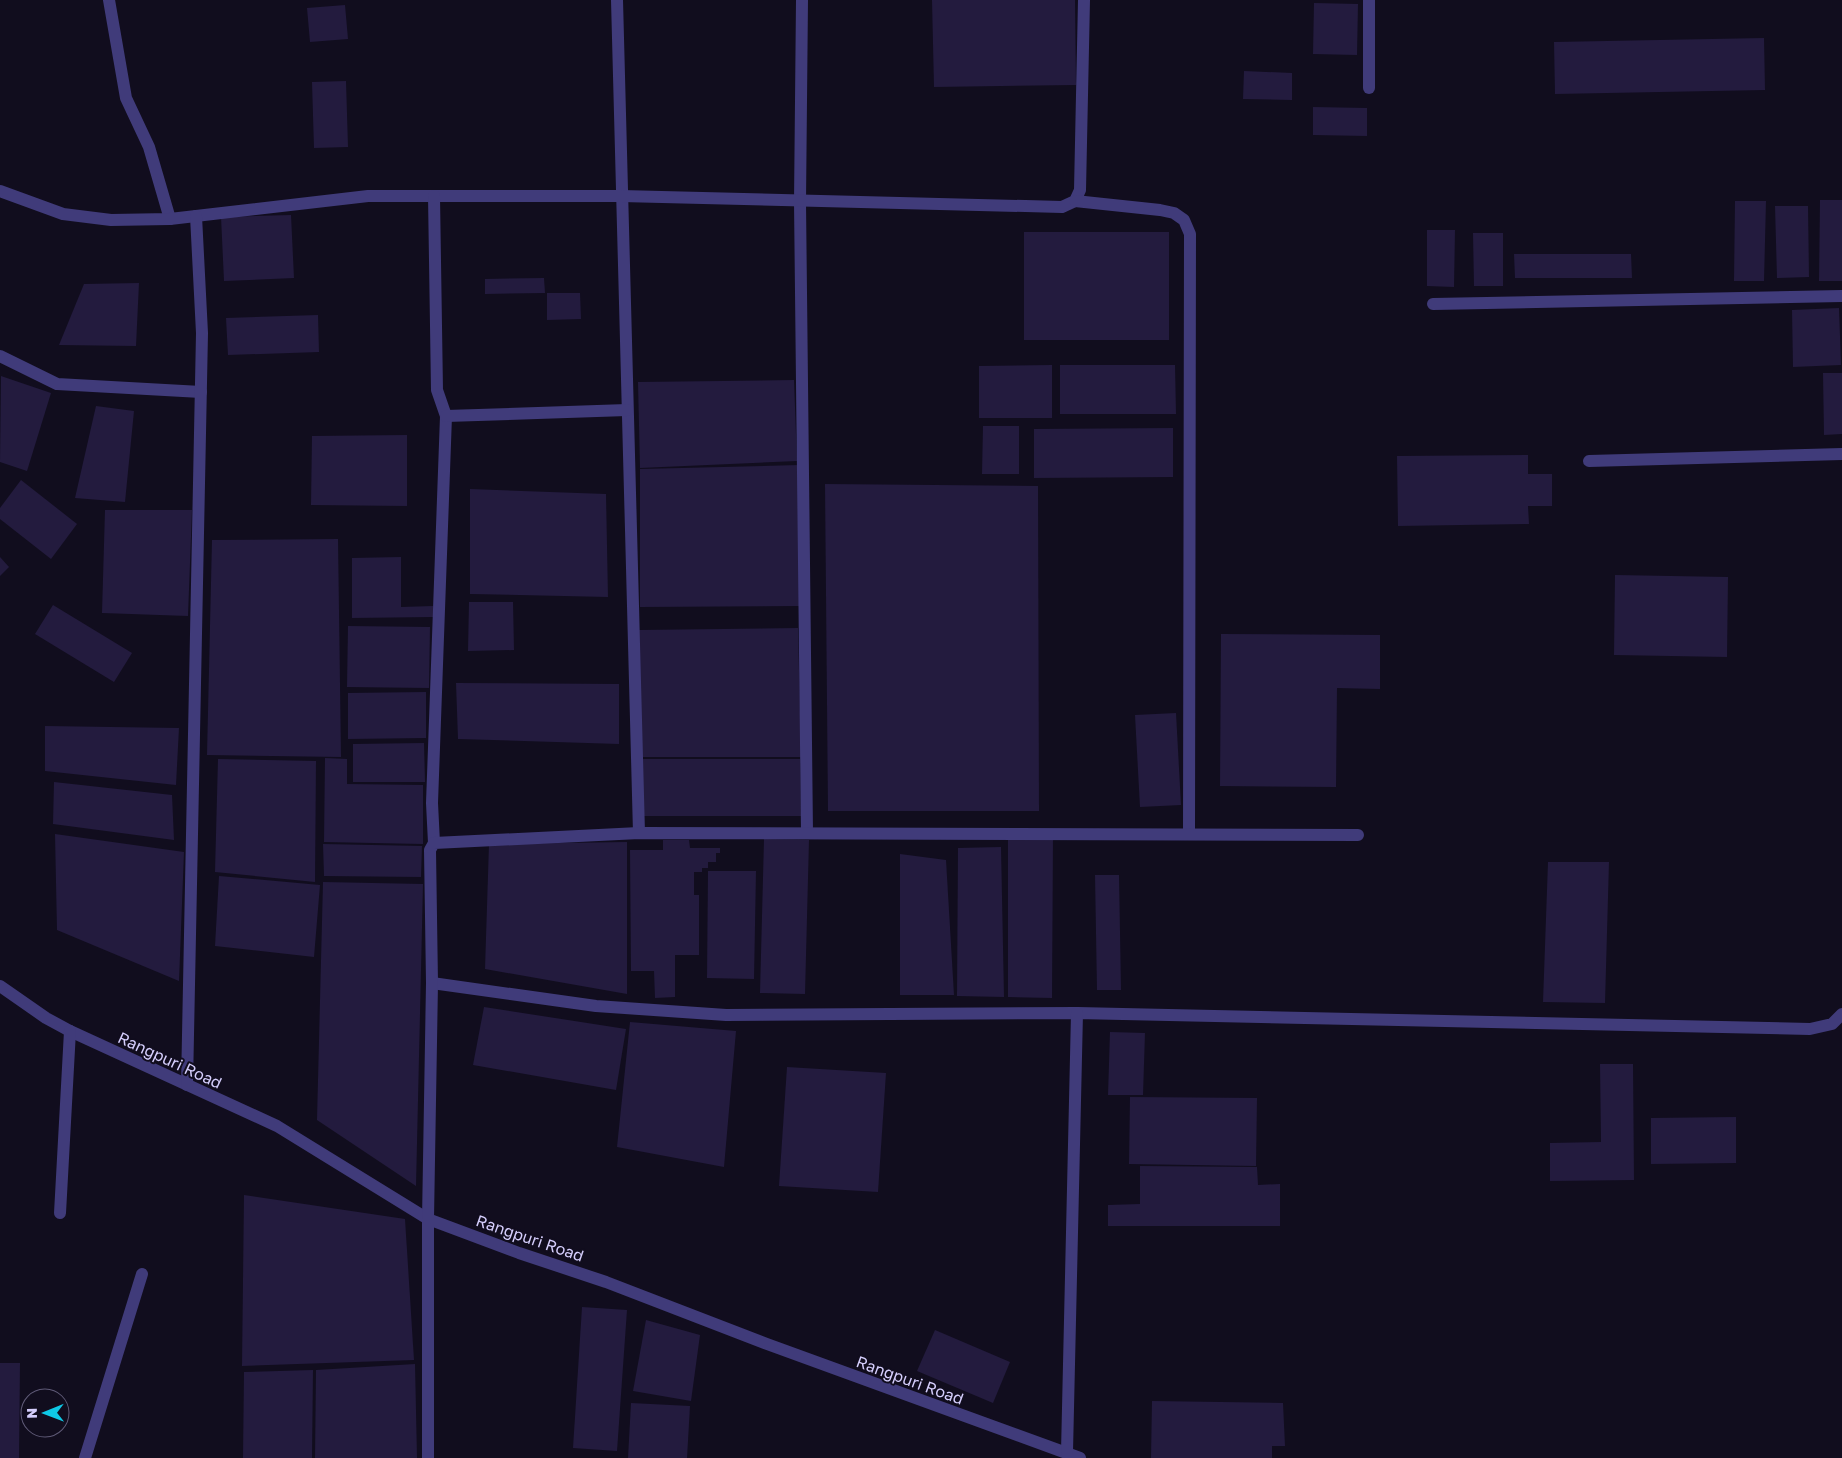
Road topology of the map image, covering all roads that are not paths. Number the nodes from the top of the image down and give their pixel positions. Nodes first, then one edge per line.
1 (109, 0) edge
2 (618, 0) edge
3 (802, 0) edge
4 (1084, 0) edge
5 (1368, 0) edge
6 (1369, 88) dead end
7 (0, 191) edge
8 (434, 196) junction
9 (621, 196) junction
10 (1075, 201) junction
11 (800, 202) junction
12 (196, 216) junction
13 (170, 219) junction
14 (1842, 296) edge
15 (1433, 304) dead end
16 (0, 356) edge
17 (200, 392) junction
18 (627, 410) junction
19 (446, 416) junction
20 (1842, 454) edge
21 (1589, 461) dead end
22 (639, 833) junction
23 (807, 833) junction
24 (1189, 834) junction
25 (1358, 835) dead end
26 (434, 843) junction
27 (432, 983) junction
28 (0, 986) edge
29 (1077, 1013) junction
30 (1842, 1014) edge
31 (70, 1032) junction
32 (187, 1085) junction
33 (60, 1213) dead end
34 (428, 1219) junction
35 (142, 1274) dead end
36 (1067, 1452) junction
37 (85, 1458) edge
38 (428, 1458) edge
39 (1080, 1458) edge

1 - 13 street
2 - 9 street
3 - 11 street
4 - 10 street
5 - 6 street
7 - 13 street
8 - 9 street
8 - 12 street
8 - 19 street
9 - 11 street
9 - 18 street
10 - 11 street
10 - 24 street
11 - 23 street
12 - 13 street
12 - 17 street
14 - 15 street
16 - 17 street
17 - 32 street
18 - 19 street
18 - 22 street
19 - 26 street
20 - 21 street
22 - 23 street
22 - 26 street
23 - 24 street
24 - 25 street
26 - 27 street
27 - 29 street
27 - 34 street
28 - 31 street, Rangpuri Road
29 - 30 street
29 - 36 street
31 - 32 street, Rangpuri Road
31 - 33 street
32 - 34 street, Rangpuri Road
34 - 36 street, Rangpuri Road
34 - 38 street
35 - 37 street
36 - 39 street, Rangpuri Road

